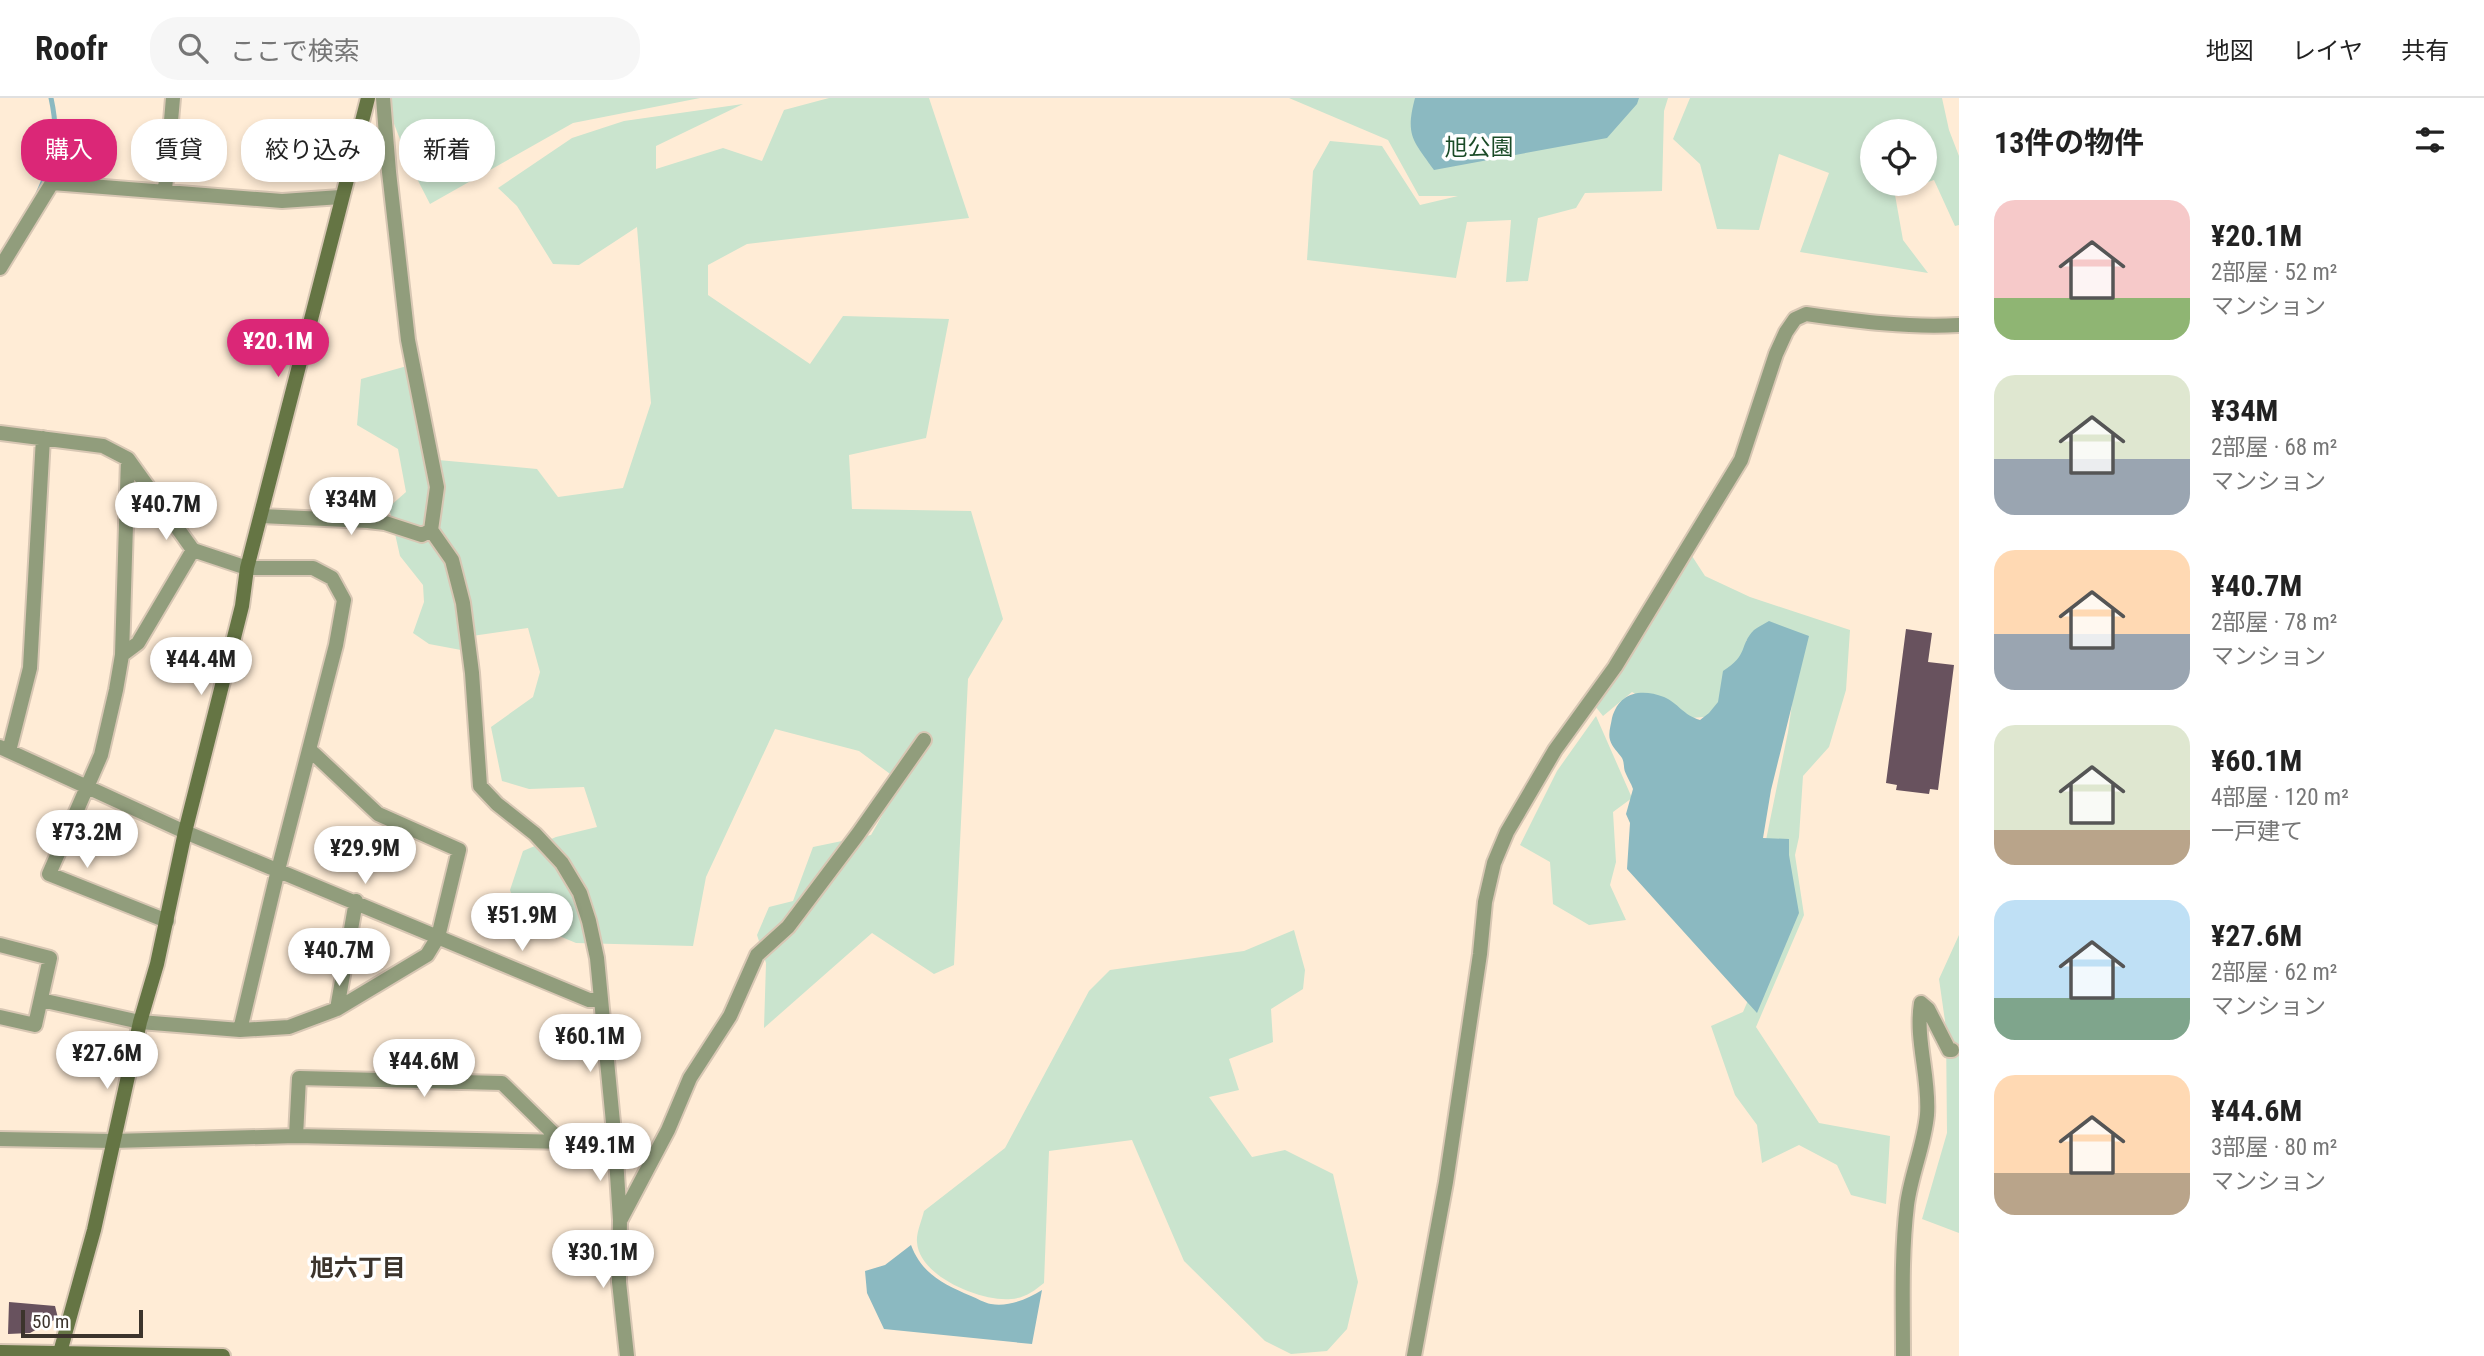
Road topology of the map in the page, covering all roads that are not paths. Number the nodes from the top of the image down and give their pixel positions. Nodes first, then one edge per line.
1 (173, 98) edge
2 (368, 98) edge
3 (383, 98) edge
4 (165, 190) junction
5 (341, 197) junction
6 (0, 268) edge
7 (1959, 325) edge
8 (0, 433) edge
9 (43, 438) junction
10 (128, 460) junction
11 (261, 516) junction
12 (431, 530) junction
13 (193, 550) junction
14 (247, 568) junction
15 (122, 655) junction
16 (924, 740) dead end
17 (4, 749) edge
18 (310, 750) junction
19 (86, 787) junction
20 (185, 832) junction
21 (278, 870) junction
22 (355, 901) junction
23 (167, 921) junction
24 (438, 937) junction
25 (0, 945) edge
26 (41, 1000) junction
27 (600, 1000) junction
28 (337, 1009) junction
29 (0, 1017) edge
30 (140, 1022) junction
31 (240, 1030) junction
32 (1952, 1050) dead end
33 (296, 1136) junction
34 (0, 1139) edge
35 (113, 1141) junction
36 (562, 1142) junction
37 (615, 1143) junction
38 (620, 1220) junction
39 (0, 1352) edge
40 (59, 1354) edge
41 (204, 1356) edge
42 (223, 1356) edge
43 (627, 1356) edge
44 (1414, 1356) edge
45 (1903, 1356) edge

1 - 4 street
2 - 5 street
3 - 12 street
4 - 5 street
4 - 6 street
5 - 11 street
7 - 44 street
8 - 9 street
9 - 10 street
9 - 17 street
10 - 13 street
10 - 15 street
11 - 12 street
11 - 14 street
12 - 27 street
13 - 14 street
13 - 15 street
14 - 18 street
14 - 20 street
15 - 19 street
16 - 38 street
17 - 19 street
18 - 21 street
18 - 24 street
19 - 20 street
19 - 23 street
20 - 21 street
20 - 23 street
21 - 22 street
21 - 31 street
22 - 24 street
22 - 28 street
23 - 30 street
24 - 27 street
24 - 28 street
25 - 26 street
26 - 29 street
26 - 30 street
27 - 37 street
28 - 31 street
30 - 31 street
30 - 35 street
32 - 45 street
33 - 35 street
33 - 36 street
33 - 36 street
34 - 35 street
35 - 40 street
36 - 37 street
37 - 38 street
38 - 43 street
39 - 40 street
40 - 41 street
41 - 42 street

